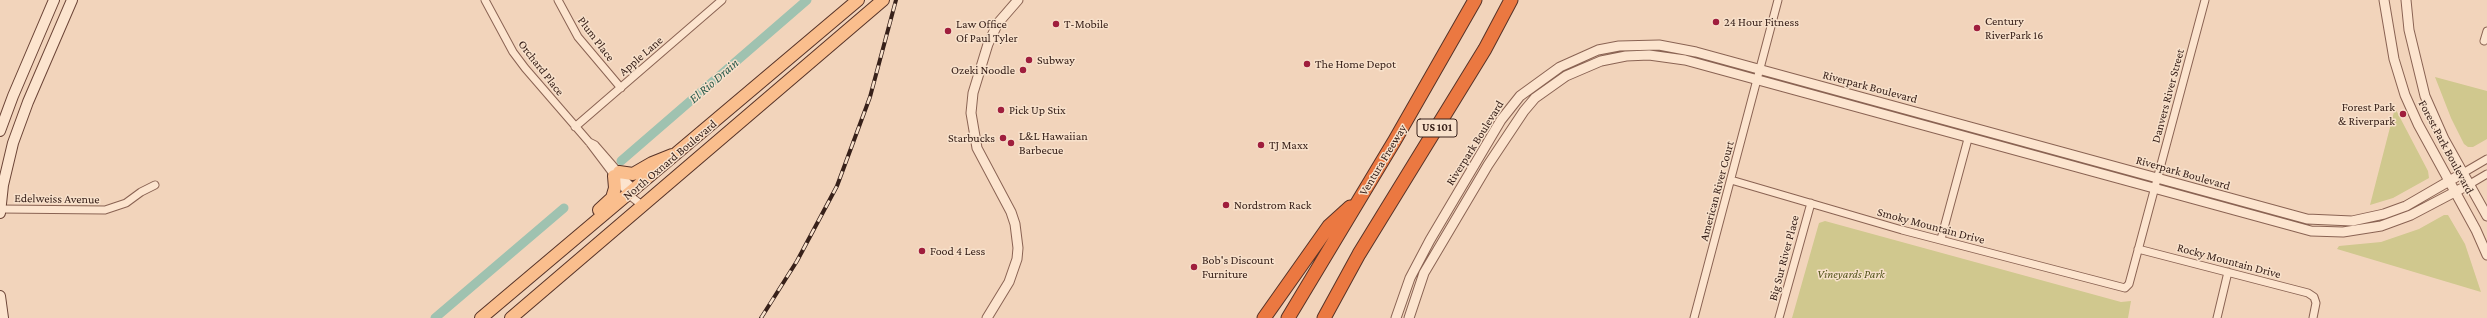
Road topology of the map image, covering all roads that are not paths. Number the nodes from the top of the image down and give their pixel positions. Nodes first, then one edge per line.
1 (54, 0) edge
2 (72, 0) edge
3 (485, 0) edge
4 (558, 0) edge
5 (722, 0) edge
6 (858, 0) edge
7 (883, 0) edge
8 (1475, 0) edge
9 (1511, 0) edge
10 (1778, 0) edge
11 (2206, 0) edge
12 (2384, 0) edge
13 (2406, 0) edge
14 (1012, 2) edge
15 (2487, 31) edge
16 (2484, 41) dead end
17 (1760, 70) junction
18 (1758, 80) junction
19 (621, 88) junction
20 (575, 128) junction
21 (0, 131) edge
22 (1968, 139) junction
23 (679, 153) junction
24 (2487, 159) edge
25 (2463, 173) junction
26 (616, 174) junction
27 (2487, 174) edge
28 (2158, 178) junction
29 (1731, 180) junction
30 (2450, 181) junction
31 (2470, 184) junction
32 (155, 185) dead end
33 (2155, 189) junction
34 (2455, 191) junction
35 (632, 192) junction
36 (1362, 196) junction
37 (1810, 203) junction
38 (643, 206) junction
39 (0, 209) edge
40 (0, 212) edge
41 (2487, 216) edge
42 (1941, 239) junction
43 (2138, 249) junction
44 (1359, 254) junction
45 (2487, 255) edge
46 (546, 263) junction
47 (2228, 272) junction
48 (2125, 288) joint
49 (0, 296) edge
50 (3, 318) edge
51 (482, 318) edge
52 (511, 318) edge
53 (988, 318) edge
54 (1264, 318) edge
55 (1288, 318) edge
56 (1324, 318) edge
57 (1334, 318) edge
58 (1396, 318) edge
59 (1409, 318) edge
60 (1694, 318) edge
61 (1779, 318) edge
62 (2217, 318) edge
63 (2313, 318) edge

1 - 21 main road
2 - 39 main road
3 - 20 street, Orchard Place
4 - 19 street, Plum Place
5 - 19 street, Apple Lane
6 - 23 main road, North Oxnard Boulevard
7 - 38 main road, North Oxnard Boulevard
8 - 36 highway, Ventura Freeway / US 101
9 - 44 highway, US 101
10 - 17 street, American River Court
11 - 28 street, Danvers River Street
12 - 30 street, Forest Park Boulevard
13 - 25 street, Forest Park Boulevard
14 - 53 street
15 - 16 street
17 - 18 street, American River Court
17 - 28 street, Riverpark Boulevard
17 - 58 street, Riverpark Boulevard
18 - 22 street, Riverpark Boulevard
18 - 29 street, American River Court
18 - 59 street, Riverpark Boulevard
19 - 20 street, Apple Lane
20 - 26 street, Orchard Place
22 - 33 street, Riverpark Boulevard
22 - 42 street
23 - 26 main road
23 - 35 main road, North Oxnard Boulevard
24 - 25 street
25 - 30 street, Riverpark Boulevard
25 - 31 street, Forest Park Boulevard
26 - 35 street, Orchard Place
26 - 46 main road
27 - 31 street
28 - 30 street, Riverpark Boulevard
28 - 33 street, Danvers River Street
29 - 37 street, Smoky Mountain Drive
29 - 60 street, American River Court
30 - 34 street, Forest Park Boulevard
31 - 34 street, Riverpark Boulevard
31 - 41 street, Forest Park Boulevard
32 - 39 street, Edelweiss Avenue
33 - 34 street, Riverpark Boulevard
33 - 43 street, Danvers River Street
34 - 45 street, Forest Park Boulevard
35 - 38 street, Orchard Place
35 - 46 main road, North Oxnard Boulevard
36 - 54 highway
36 - 55 highway, Ventura Freeway / US 101
37 - 42 street, Smoky Mountain Drive
37 - 61 street, Big Sur River Place
38 - 52 main road, North Oxnard Boulevard
39 - 40 main road
42 - 48 street, Smoky Mountain Drive
43 - 47 street, Rocky Mountain Drive
43 - 48 street, Danvers River Street
44 - 56 highway, US 101
44 - 57 highway
46 - 51 main road, North Oxnard Boulevard
47 - 62 street
47 - 63 street, Rocky Mountain Drive
49 - 50 main road

